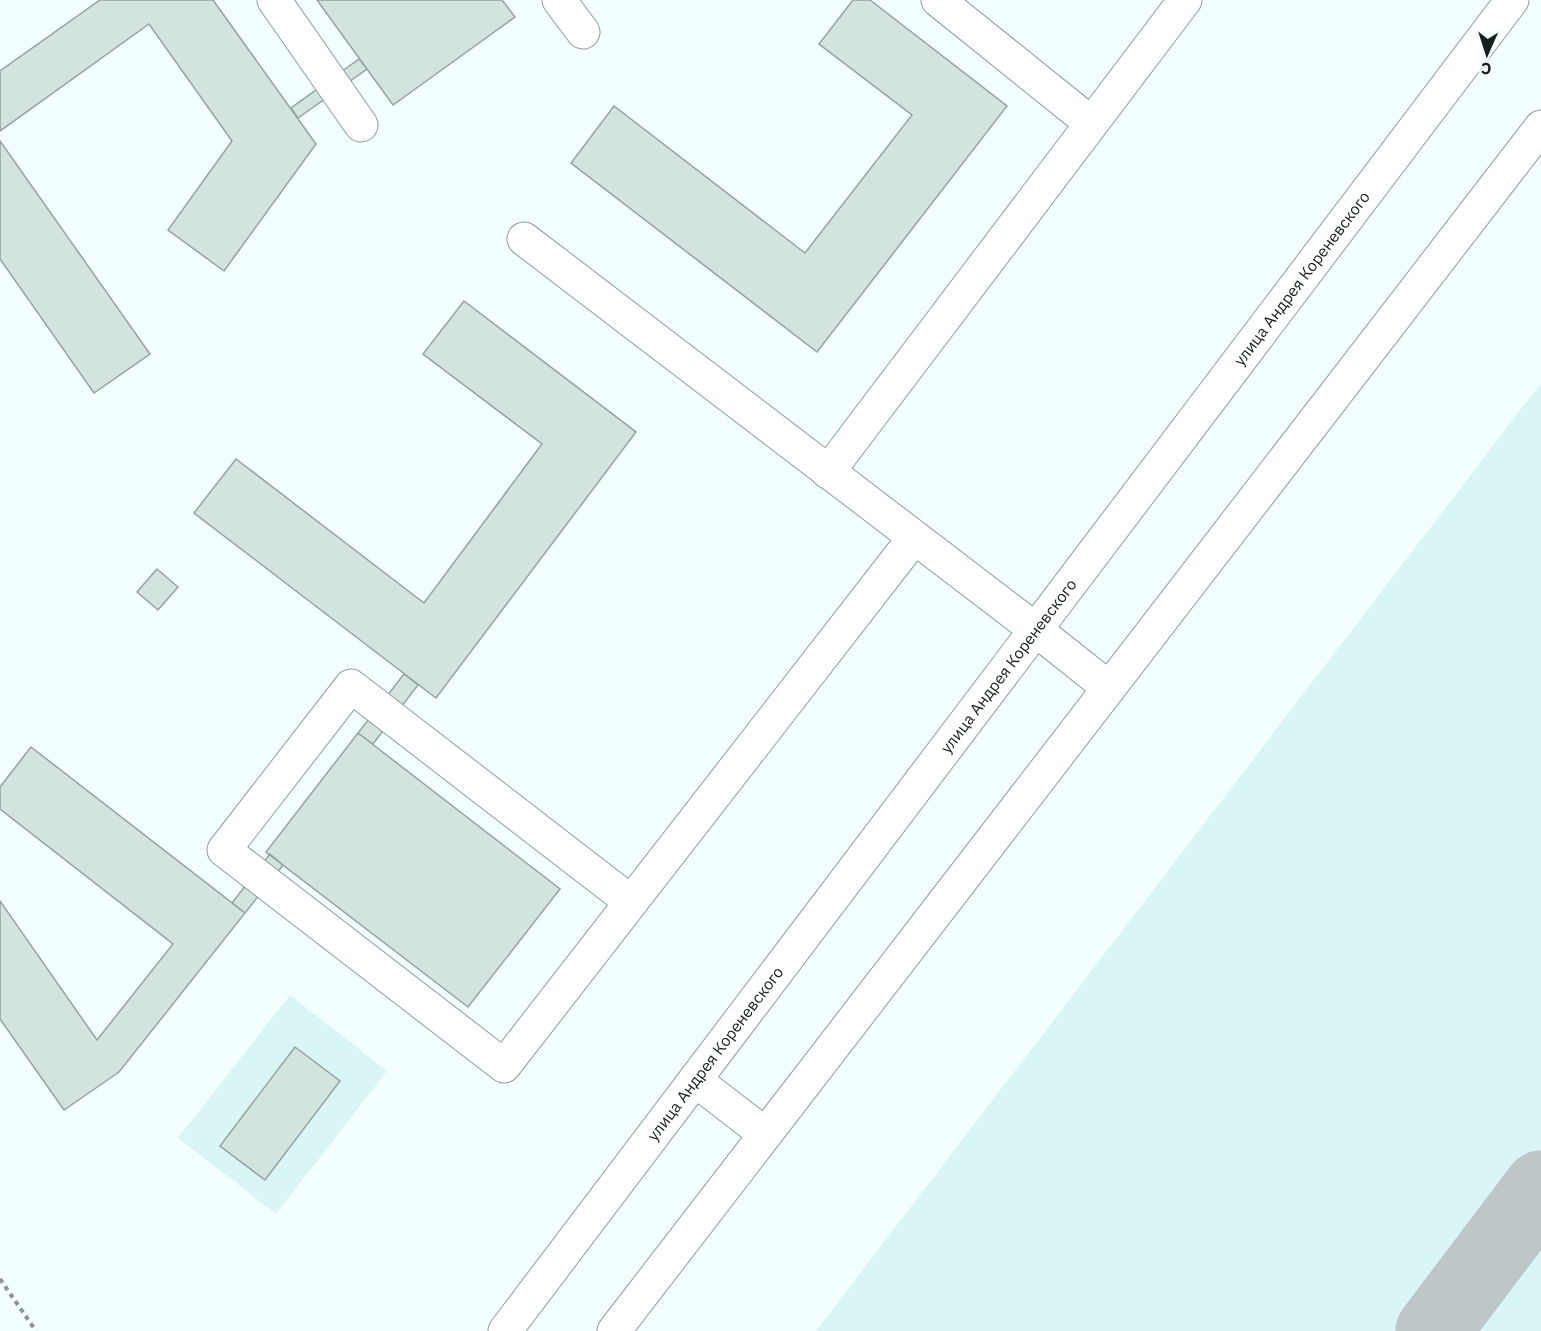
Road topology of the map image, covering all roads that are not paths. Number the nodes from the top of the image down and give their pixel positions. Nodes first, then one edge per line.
1 (274, 0) edge
2 (559, 0) edge
3 (938, 0) edge
4 (1185, 0) edge
5 (1512, 0) edge
6 (583, 32) dead end
7 (1091, 123) junction
8 (361, 125) dead end
9 (1541, 127) edge
10 (524, 239) dead end
11 (828, 471) junction
12 (914, 538) junction
13 (1036, 630) junction
14 (1109, 688) junction
15 (631, 902) junction
16 (695, 1080) junction
17 (765, 1134) junction
18 (505, 1331) edge
19 (614, 1331) edge

1 - 8 street
2 - 6 street
3 - 7 street
4 - 7 street
5 - 13 street, улица Андрея Кореневского
7 - 11 street
9 - 14 street
10 - 11 street
11 - 12 street
12 - 13 street
12 - 15 street
13 - 14 street
13 - 16 street, улица Андрея Кореневского
14 - 17 street
15 - 15 street
16 - 17 street
16 - 18 street, улица Андрея Кореневского
17 - 19 street

